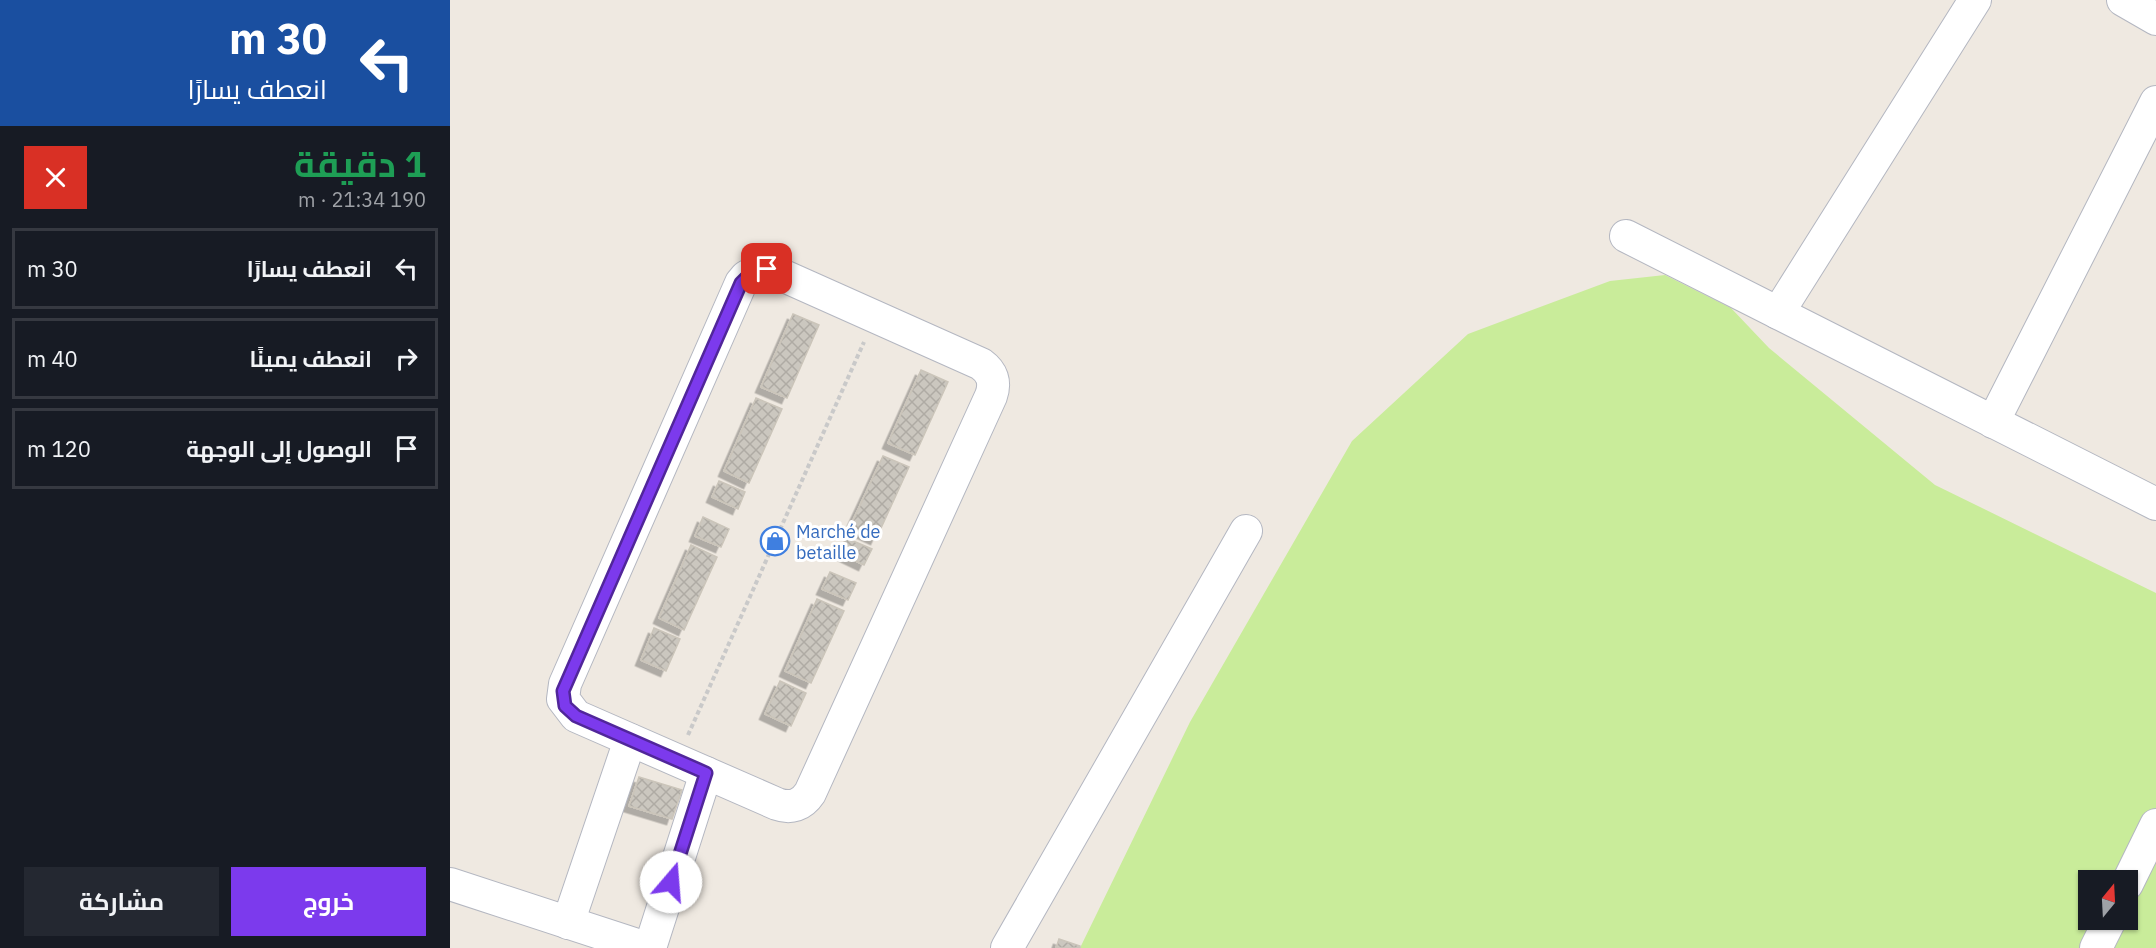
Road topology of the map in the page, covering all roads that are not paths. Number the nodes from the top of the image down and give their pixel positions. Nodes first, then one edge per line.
1 (1975, 0) edge
2 (2123, 0) edge
3 (2156, 19) edge
4 (2156, 102) edge
5 (1626, 236) dead end
6 (1778, 313) junction
7 (1993, 422) junction
8 (2156, 504) edge
9 (1246, 531) dead end
10 (630, 740) junction
11 (706, 773) junction
12 (2156, 825) edge
13 (2134, 870) edge
14 (450, 884) edge
15 (568, 922) junction
16 (2105, 930) edge
17 (648, 948) edge
18 (1007, 948) edge
19 (2096, 948) edge

1 - 6 street
2 - 3 street
4 - 7 street
5 - 6 street
6 - 7 street
7 - 8 street
9 - 18 street
10 - 11 street
10 - 11 street
10 - 15 street
11 - 17 street
12 - 13 street
14 - 15 street
15 - 17 street
16 - 19 street

